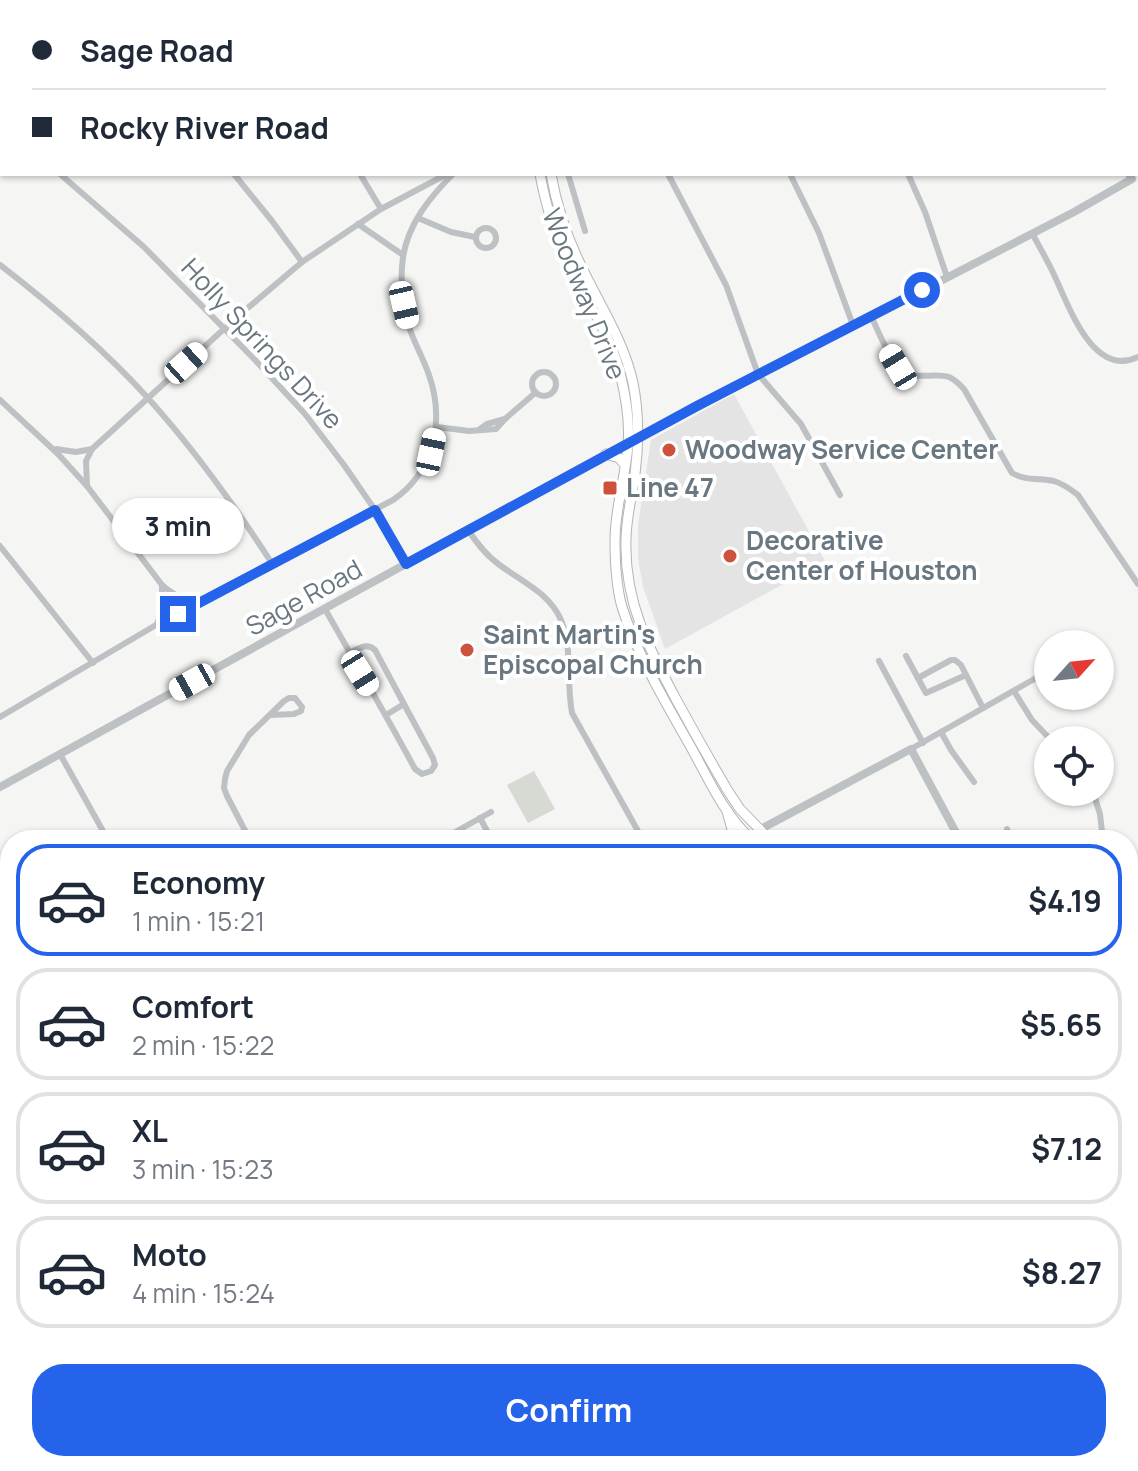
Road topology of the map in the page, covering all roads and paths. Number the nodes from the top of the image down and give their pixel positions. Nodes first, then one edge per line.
1 (62, 176) edge
2 (236, 176) edge
3 (361, 176) edge
4 (446, 176) edge
5 (448, 176) edge
6 (541, 176) edge
7 (551, 176) edge
8 (568, 176) edge
9 (669, 176) edge
10 (791, 176) edge
11 (909, 176) edge
12 (1133, 177) edge
13 (576, 206) junction
14 (381, 209) junction
15 (579, 214) junction
16 (418, 218) junction
17 (556, 218) junction
18 (358, 224) junction
19 (585, 231) dead end
20 (1032, 233) junction
21 (475, 237) dead end
22 (403, 255) junction
23 (302, 262) junction
24 (0, 265) edge
25 (947, 277) junction
26 (871, 316) junction
27 (853, 325) junction
28 (225, 328) junction
29 (620, 354) junction
30 (1138, 357) edge
31 (758, 374) junction
32 (535, 393) junction
33 (147, 398) junction
34 (0, 400) edge
35 (437, 427) junction
36 (638, 438) junction
37 (628, 443) junction
38 (50, 447) junction
39 (92, 449) junction
40 (606, 454) junction
41 (625, 465) junction
42 (87, 486) junction
43 (840, 495) dead end
44 (375, 510) junction
45 (468, 530) junction
46 (0, 546) edge
47 (406, 564) junction
48 (273, 565) junction
49 (1138, 584) edge
50 (162, 585) junction
51 (199, 602) junction
52 (325, 609) junction
53 (156, 625) junction
54 (643, 648) junction
55 (349, 653) junction
56 (906, 656) dead end
57 (879, 661) dead end
58 (93, 663) junction
59 (966, 675) junction
60 (918, 678) junction
61 (1034, 679) edge
62 (1014, 691) junction
63 (404, 704) junction
64 (983, 708) junction
65 (270, 715) junction
66 (386, 715) junction
67 (0, 717) edge
68 (1038, 726) edge
69 (941, 732) junction
70 (694, 742) junction
71 (923, 743) junction
72 (911, 749) junction
73 (60, 754) junction
74 (974, 782) dead end
75 (0, 787) edge
76 (1097, 806) edge
77 (491, 812) dead end
78 (480, 818) junction
79 (102, 830) edge
80 (245, 830) edge
81 (459, 830) edge
82 (487, 830) edge
83 (637, 830) edge
84 (739, 830) edge
85 (759, 830) joint
86 (955, 830) edge
87 (1102, 830) edge

1 - 28 street, Holly Springs Drive
2 - 23 street
3 - 14 street
4 - 14 street
5 - 16 street
6 - 17 main road, Woodway Drive
7 - 17 main road, Woodway Drive
8 - 13 street
9 - 31 street
10 - 27 street
11 - 25 street
12 - 20 street, Sage Road
13 - 15 street
13 - 17 street
14 - 18 street
15 - 17 street
15 - 19 street
16 - 21 street
16 - 22 street
17 - 29 main road, Woodway Drive
18 - 22 street
18 - 23 street
20 - 25 street, Sage Road
20 - 30 street
22 - 35 street
23 - 28 street
24 - 33 street
25 - 26 street, Sage Road
26 - 27 street, Sage Road
26 - 49 street
27 - 31 street, Sage Road
28 - 33 street
28 - 44 street, Holly Springs Drive
29 - 36 main road, Woodway Drive
29 - 37 main road, Woodway Drive
31 - 36 street, Sage Road
31 - 43 street
32 - 32 street
32 - 35 street
33 - 39 street
33 - 48 street
34 - 38 street
35 - 44 street
36 - 37 street, Sage Road
36 - 54 main road, Woodway Drive
37 - 40 street, Sage Road
37 - 41 main road, Woodway Drive
38 - 39 street
38 - 42 street
39 - 42 street
40 - 41 main road
40 - 45 street, Sage Road
41 - 54 main road, Woodway Drive
42 - 50 street
44 - 47 street, Holly Springs Drive
44 - 48 street
45 - 47 street, Sage Road
45 - 83 street
46 - 58 street
47 - 52 street, Sage Road
48 - 51 street
50 - 51 street
50 - 53 street
51 - 53 street
52 - 55 street
52 - 73 street, Sage Road
53 - 58 street
54 - 70 main road, Woodway Drive
55 - 63 street
55 - 66 street
56 - 60 street
57 - 71 street
58 - 67 street
59 - 60 street
59 - 60 street
59 - 64 street
61 - 62 street
62 - 64 street
62 - 68 street
63 - 66 street
63 - 66 street
64 - 69 street
65 - 65 street
65 - 80 street
69 - 71 street
69 - 74 street
70 - 84 main road, Woodway Drive
70 - 85 main road, Woodway Drive
71 - 72 street
72 - 85 street
72 - 86 street
73 - 75 street, Sage Road
73 - 79 street
76 - 87 street
77 - 78 street
78 - 81 street
78 - 82 street

